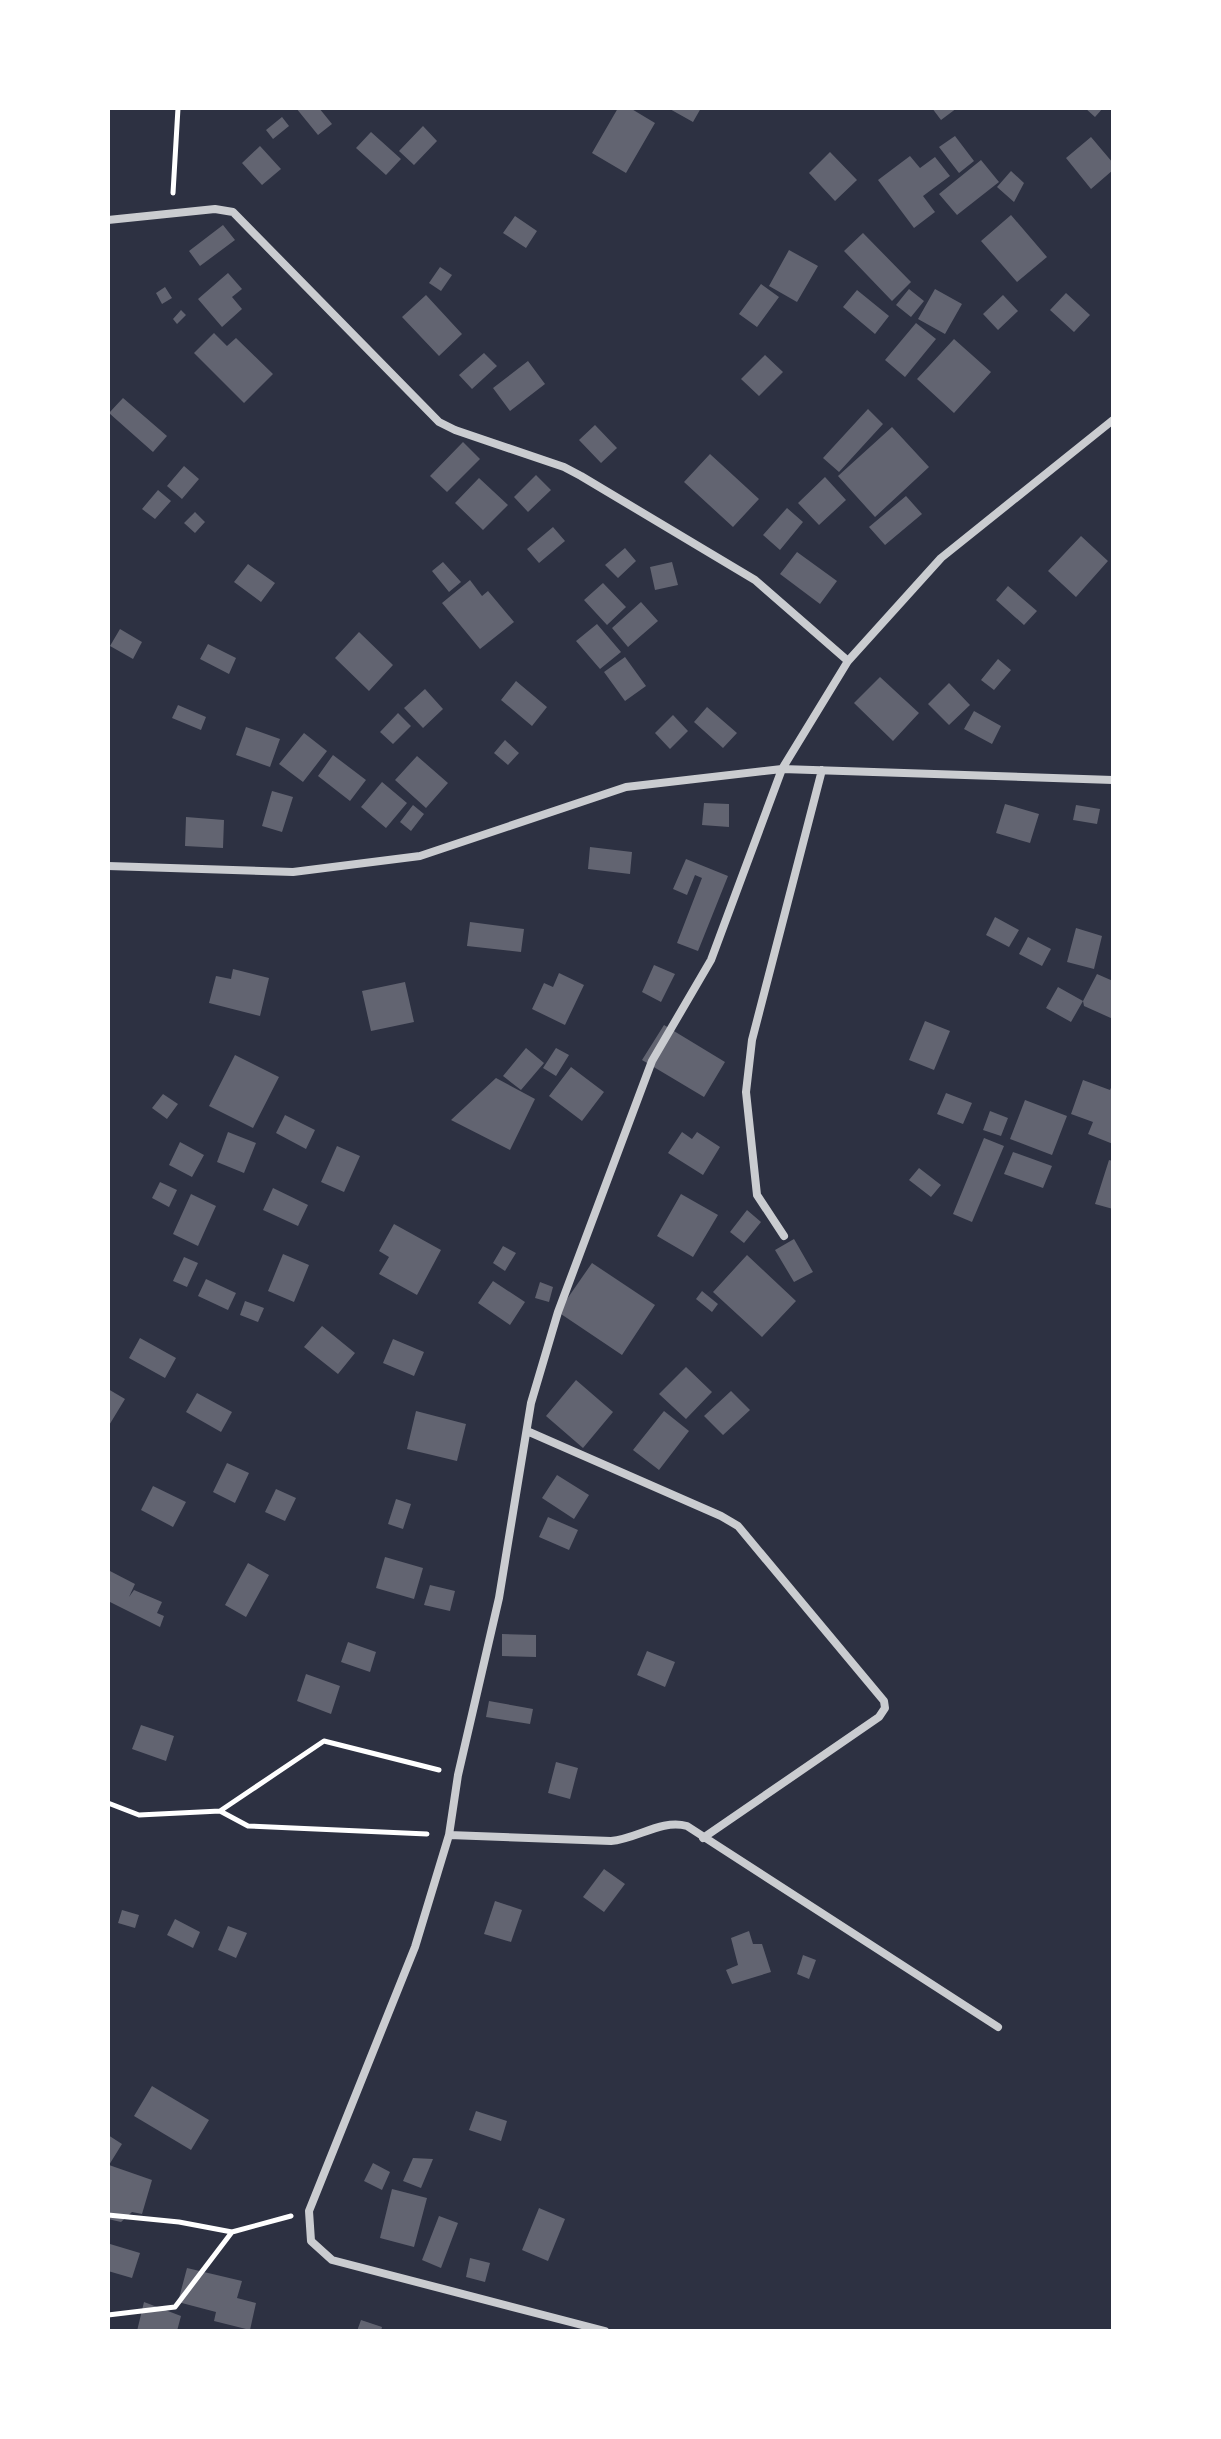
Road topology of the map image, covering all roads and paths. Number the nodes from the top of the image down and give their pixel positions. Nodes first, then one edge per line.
1 (178, 108) edge
2 (171, 214) junction
3 (108, 220) edge
4 (1113, 420) edge
5 (848, 661) junction
6 (782, 769) junction
7 (822, 770) junction
8 (1113, 780) edge
9 (108, 866) edge
10 (784, 1236) dead end
11 (527, 1431) junction
12 (458, 1775) junction
13 (108, 1803) edge
14 (220, 1811) junction
15 (449, 1835) junction
16 (703, 1838) junction
17 (998, 2027) dead end
18 (309, 2211) junction
19 (108, 2215) edge
20 (232, 2232) junction
21 (108, 2315) edge
22 (605, 2331) edge

1 - 2 path
2 - 3 street
2 - 5 street
4 - 5 street
5 - 6 street
6 - 7 street
6 - 9 street
6 - 11 street
7 - 8 street
7 - 10 street
11 - 12 street
11 - 16 street
12 - 14 path
12 - 15 street
13 - 14 path
14 - 15 path
15 - 16 street
15 - 18 street
16 - 17 street
18 - 20 path
18 - 22 street
19 - 20 path
20 - 21 path

